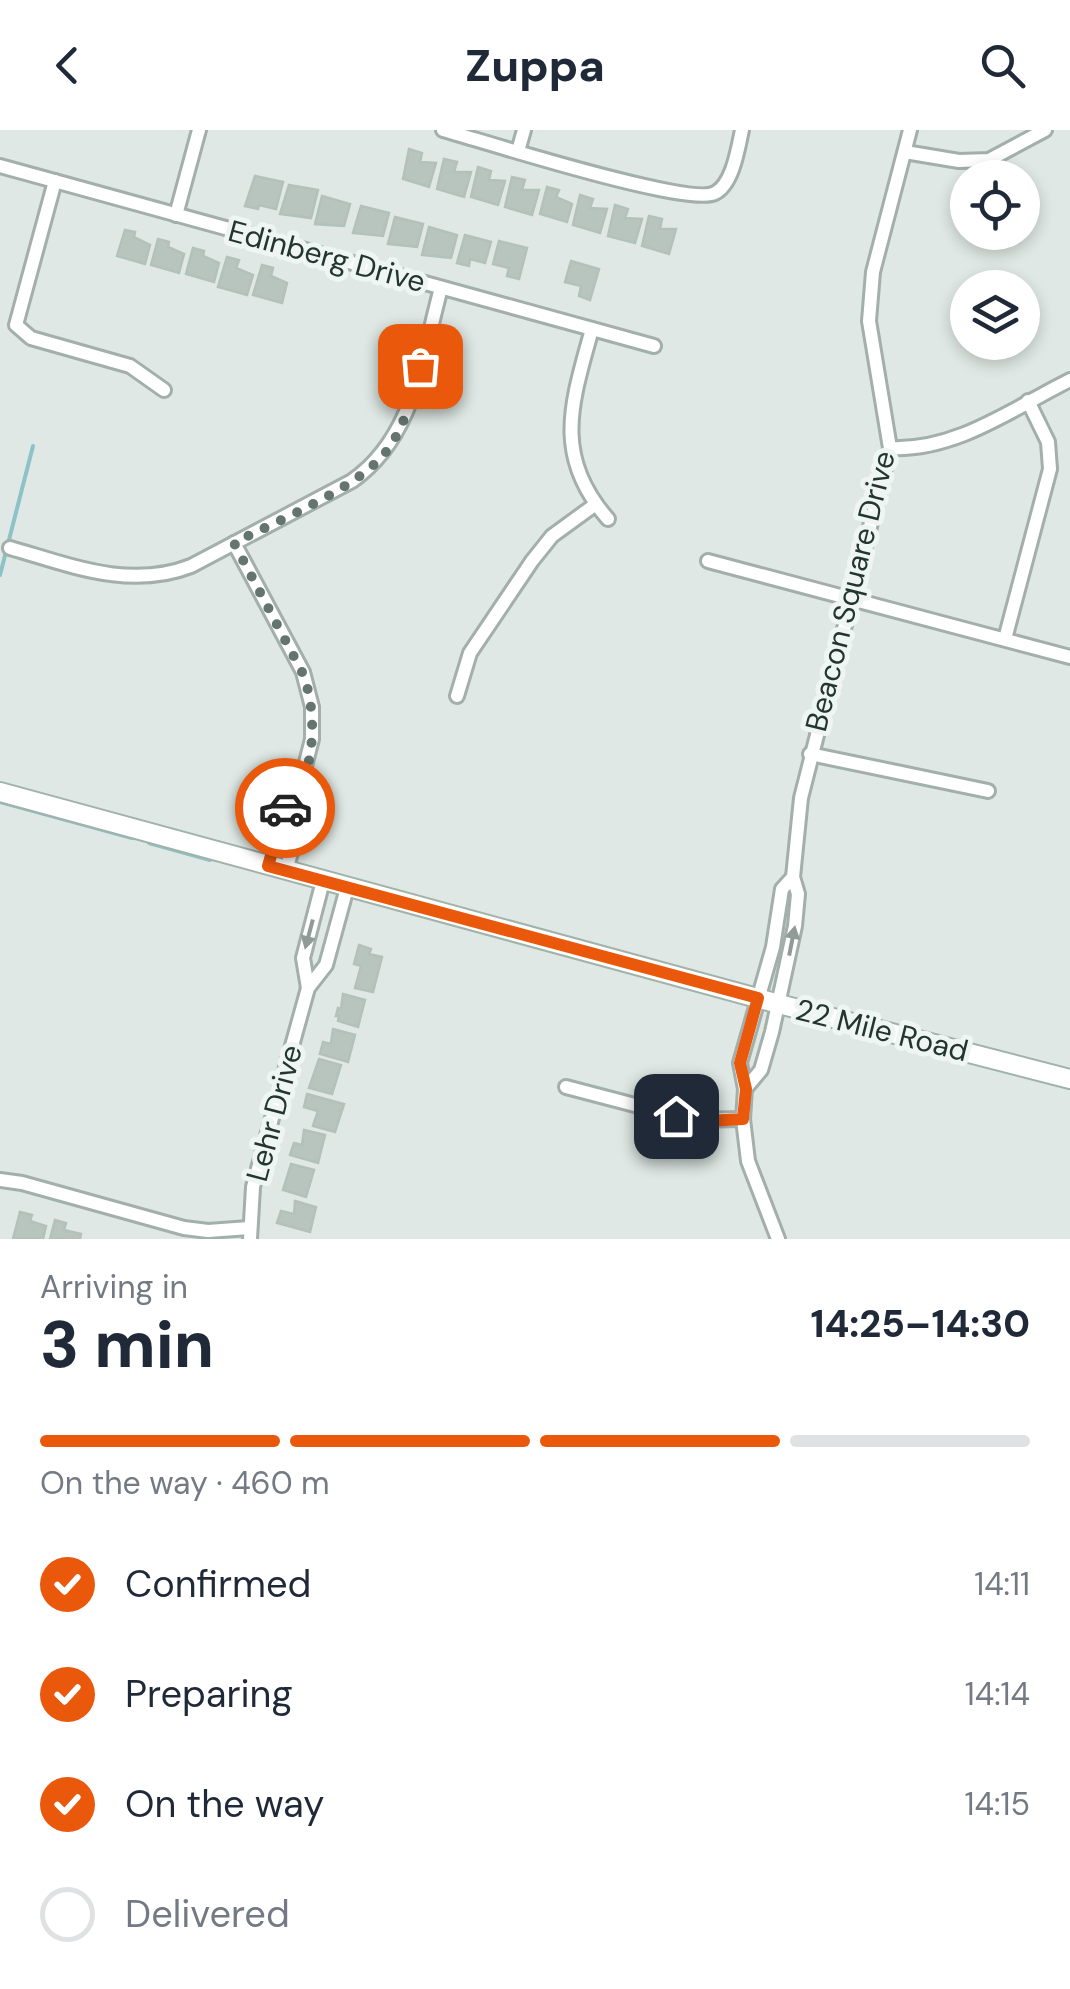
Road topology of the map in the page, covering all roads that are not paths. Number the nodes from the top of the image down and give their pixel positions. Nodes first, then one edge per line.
1 (199, 130) edge
2 (443, 130) edge
3 (524, 130) edge
4 (742, 130) edge
5 (910, 130) edge
6 (1044, 130) edge
7 (518, 151) junction
8 (905, 152) junction
9 (0, 166) edge
10 (55, 181) junction
11 (176, 215) junction
12 (441, 288) junction
13 (592, 329) junction
14 (654, 346) dead end
15 (1070, 380) edge
16 (164, 390) dead end
17 (1028, 401) junction
18 (890, 448) junction
19 (596, 504) junction
20 (608, 518) dead end
21 (234, 543) junction
22 (10, 548) dead end
23 (708, 561) dead end
24 (850, 598) junction
25 (1005, 639) junction
26 (1070, 656) edge
27 (456, 696) dead end
28 (810, 754) junction
29 (988, 791) dead end
30 (0, 792) edge
31 (277, 868) junction
32 (793, 877) junction
33 (323, 881) junction
34 (348, 888) junction
35 (308, 988) junction
36 (758, 998) junction
37 (778, 1004) junction
38 (1070, 1079) edge
39 (566, 1087) dead end
40 (746, 1089) junction
41 (743, 1119) junction
42 (0, 1180) edge
43 (250, 1233) edge
44 (778, 1239) edge

1 - 11 street
2 - 7 street
3 - 7 street
4 - 7 street
5 - 8 street, Beacon Square Drive
6 - 8 street
8 - 18 street, Beacon Square Drive
9 - 10 street, Edinberg Drive
10 - 11 street, Edinberg Drive
10 - 16 street
11 - 12 street, Edinberg Drive
12 - 13 street, Edinberg Drive
12 - 21 street
13 - 14 street, Edinberg Drive
13 - 19 street
15 - 17 street
17 - 18 street
17 - 25 street
18 - 24 street, Beacon Square Drive
19 - 20 street
19 - 27 street
21 - 22 street
21 - 31 street
23 - 24 street
24 - 25 street
24 - 28 street, Beacon Square Drive
25 - 26 street
28 - 29 street
28 - 32 street, Beacon Square Drive
30 - 31 street, 22 Mile Road
31 - 33 street, 22 Mile Road
32 - 36 street, Beacon Square Drive
37 -> 32 street, Beacon Square Drive
33 - 34 street, 22 Mile Road
33 -> 35 street, Lehr Drive
34 - 35 street, Lehr Drive
34 - 36 street, 22 Mile Road
35 - 43 street, Lehr Drive
36 - 37 street, 22 Mile Road
36 - 40 street, Beacon Square Drive
37 - 38 street, 22 Mile Road
37 - 40 street, Beacon Square Drive
39 - 41 street
40 - 41 street, Beacon Square Drive
41 - 44 street, Beacon Square Drive
42 - 43 street

